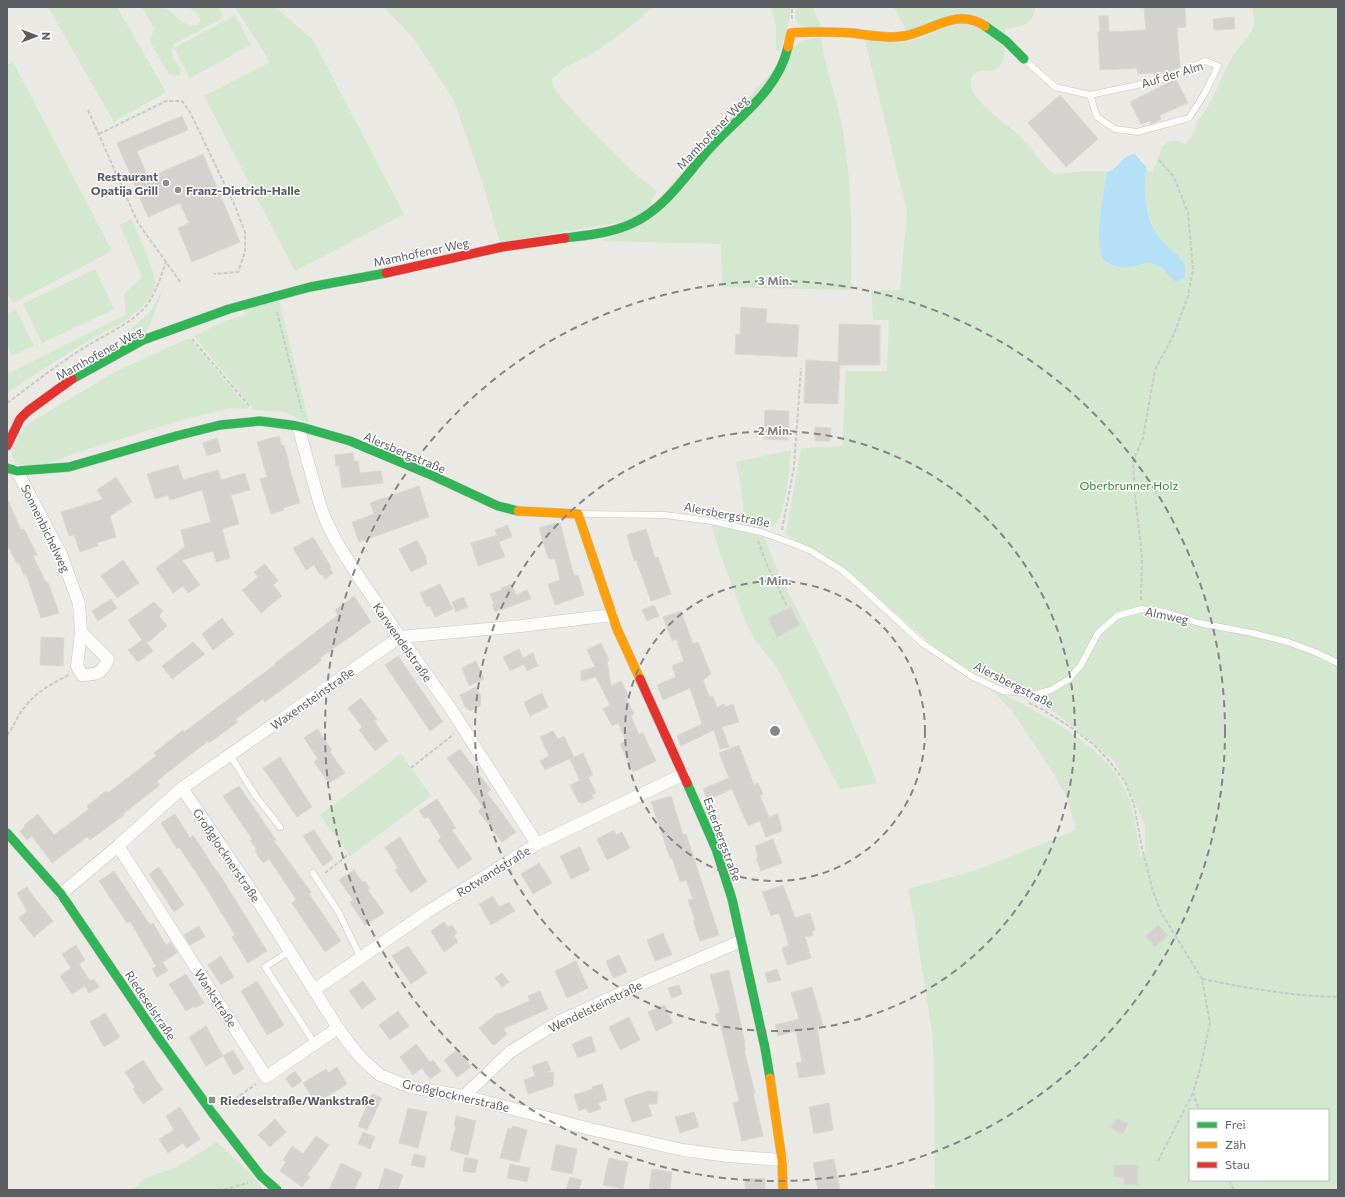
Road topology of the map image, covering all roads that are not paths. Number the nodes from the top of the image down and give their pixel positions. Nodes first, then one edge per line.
1 (1024, 59) joint
2 (1090, 94) junction
3 (302, 427) junction
4 (7, 446) edge
5 (12, 469) edge
6 (578, 514) junction
7 (612, 615) junction
8 (81, 632) junction
9 (400, 637) junction
10 (1338, 663) edge
11 (1003, 691) joint
12 (230, 755) junction
13 (684, 774) junction
14 (182, 788) junction
15 (280, 827) dead end
16 (7, 833) edge
17 (537, 844) junction
18 (118, 846) junction
19 (313, 873) dead end
20 (61, 894) junction
21 (741, 941) junction
22 (290, 952) junction
23 (361, 958) junction
24 (314, 990) junction
25 (338, 1028) junction
26 (315, 1044) junction
27 (464, 1096) junction
28 (782, 1160) junction
29 (277, 1190) edge
30 (783, 1190) edge

1 - 2 lane, Auf der Alm
1 - 4 street, Mamhofener Weg
2 - 2 lane, Auf der Alm
3 - 5 street, Alersbergstraße
3 - 6 street, Alersbergstraße
3 - 9 street, Karwendelstraße
5 - 8 street, Sonnenbichelweg
6 - 7 street, Esterbergstraße
6 - 11 lane, Alersbergstraße
7 - 9 street, Waxensteinstraße
7 - 13 street, Esterbergstraße
8 - 8 street, Sonnenbichelweg
9 - 12 street, Waxensteinstraße
9 - 17 street, Karwendelstraße
10 - 11 lane, Almweg
12 - 14 street, Waxensteinstraße
12 - 15 lane
13 - 17 street, Rotwandstraße
13 - 21 street, Esterbergstraße
14 - 18 street, Waxensteinstraße
14 - 22 street, Großglocknerstraße
16 - 20 street, Riedeselstraße
17 - 23 street, Rotwandstraße
18 - 20 street, Waxensteinstraße
18 - 26 street, Wankstraße
19 - 23 lane
20 - 29 street, Riedeselstraße
21 - 27 street, Wendelsteinstraße
21 - 28 street, Esterbergstraße
22 - 24 street, Großglocknerstraße
22 - 26 lane
23 - 24 street, Rotwandstraße
24 - 25 street, Großglocknerstraße
25 - 26 street
25 - 27 street, Großglocknerstraße
27 - 28 street, Großglocknerstraße
28 - 30 street, Esterbergstraße

